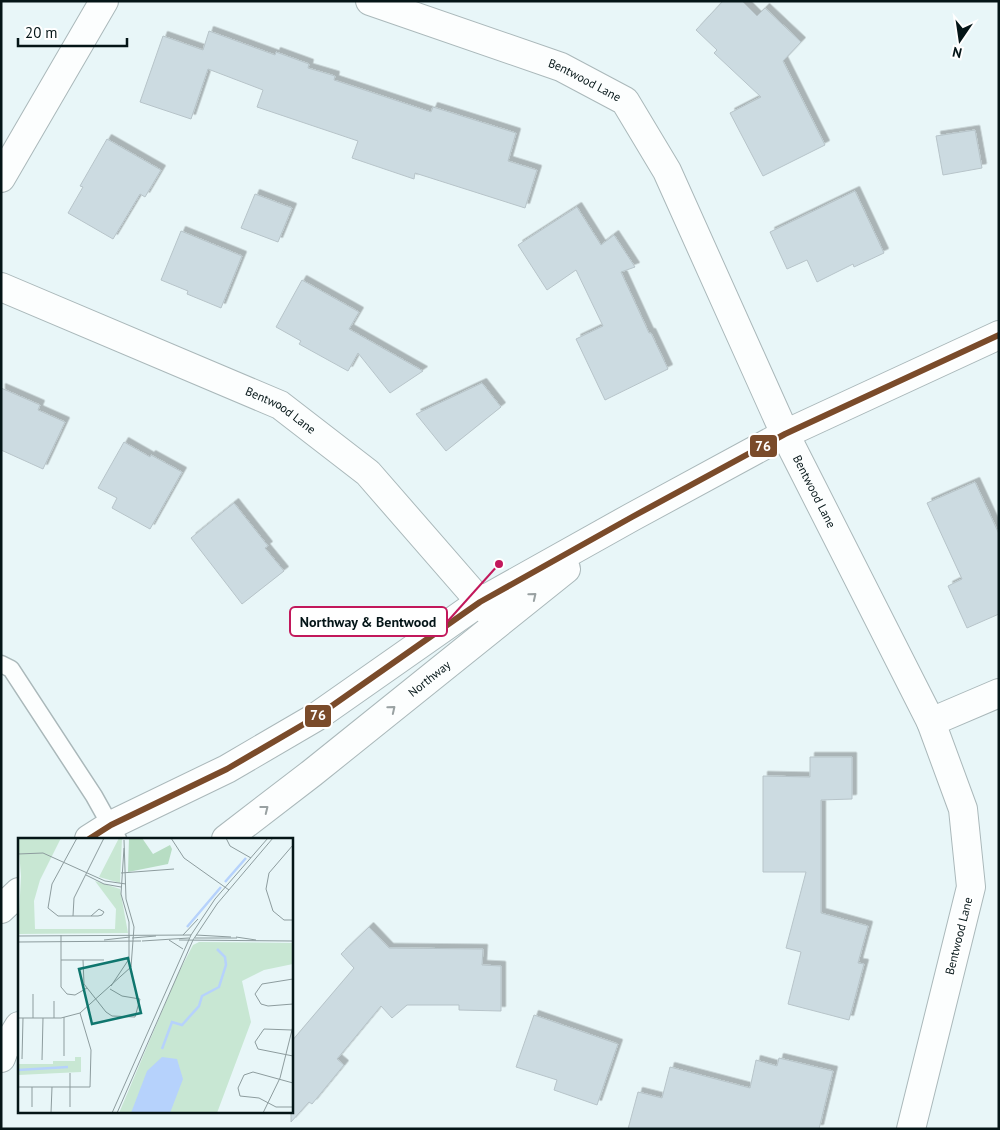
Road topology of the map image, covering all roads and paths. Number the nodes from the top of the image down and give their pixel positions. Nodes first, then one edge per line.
1 (104, 1) edge
2 (370, 1) edge
3 (1, 178) edge
4 (1, 287) edge
5 (999, 335) edge
6 (785, 434) junction
7 (632, 517) junction
8 (480, 602) junction
9 (499, 623) junction
10 (1, 664) edge
11 (999, 693) edge
12 (931, 722) junction
13 (106, 834) edge
14 (227, 838) edge
15 (18, 893) edge
16 (1, 909) edge
17 (18, 1028) edge
18 (1, 1058) edge
19 (911, 1129) edge

1 - 3 street
2 - 6 street, Bentwood Lane
4 - 8 street, Bentwood Lane
5 - 6 street, Northway
6 - 7 street, Northway
6 - 12 street, Bentwood Lane
7 - 8 street, Northway
9 -> 7 street, Northway
8 - 9 street, Bentwood Lane
8 - 13 street, Northway
14 -> 9 street, Northway
10 - 13 lane
11 - 12 street
12 - 19 street, Bentwood Lane
15 - 16 street
17 - 18 street

